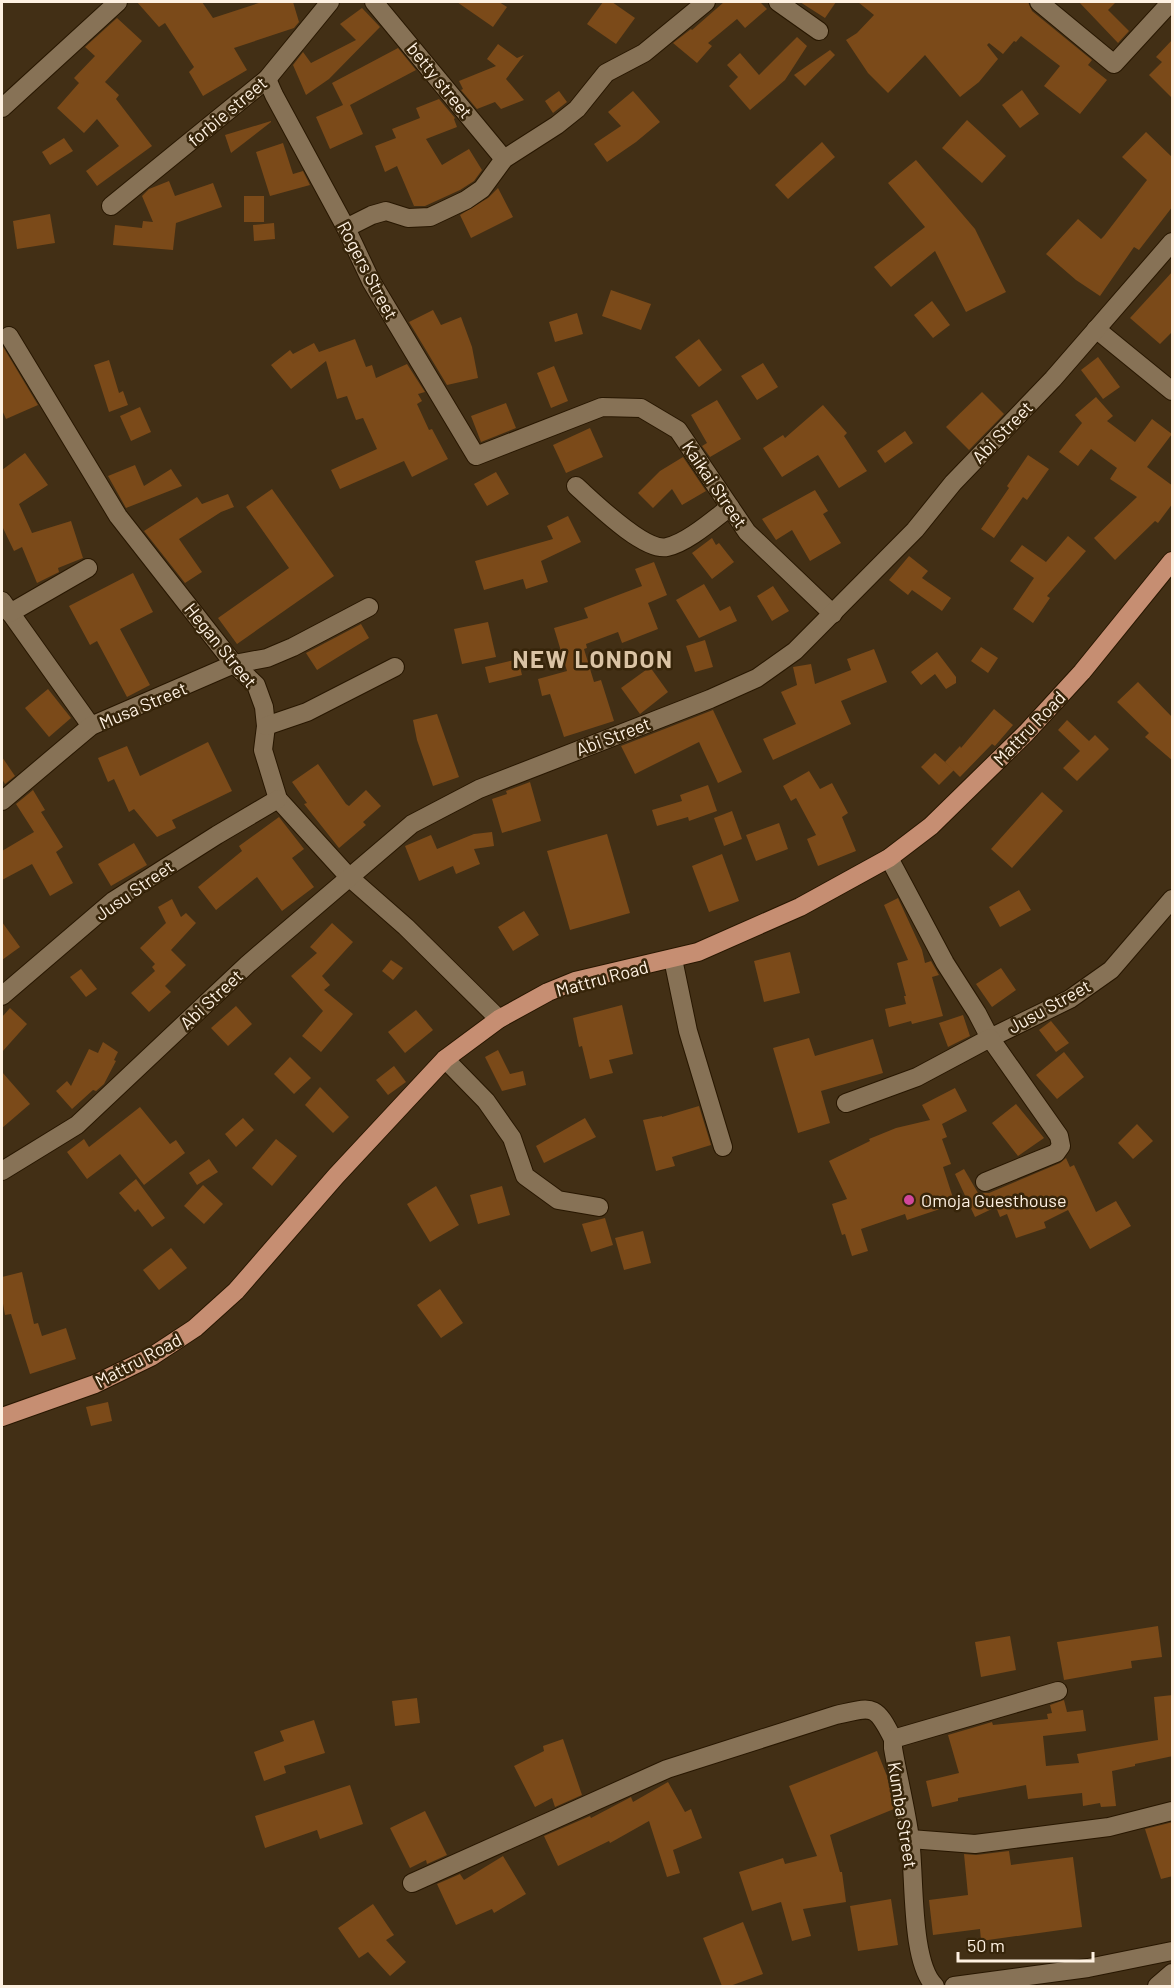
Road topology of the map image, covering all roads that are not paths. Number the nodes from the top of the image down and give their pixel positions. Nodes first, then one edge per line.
1 (118, 2) edge
2 (330, 2) edge
3 (374, 2) edge
4 (706, 2) edge
5 (778, 2) edge
6 (1039, 2) edge
7 (1171, 2) edge
8 (819, 31) dead end
9 (267, 80) junction
10 (2, 108) edge
11 (504, 159) junction
12 (111, 206) dead end
13 (346, 228) junction
14 (1173, 242) edge
15 (1096, 329) junction
16 (9, 336) dead end
17 (1173, 391) edge
18 (476, 456) joint
19 (576, 486) dead end
20 (730, 507) junction
21 (1173, 561) edge
22 (88, 568) dead end
23 (6, 607) edge
24 (369, 607) dead end
25 (833, 614) junction
26 (234, 664) junction
27 (395, 668) dead end
28 (91, 726) junction
29 (266, 726) junction
30 (278, 799) junction
31 (2, 801) edge
32 (890, 858) junction
33 (349, 877) junction
34 (1173, 899) edge
35 (673, 959) junction
36 (2, 996) edge
37 (499, 1019) junction
38 (990, 1038) junction
39 (446, 1059) junction
40 (846, 1103) dead end
41 (723, 1147) dead end
42 (2, 1171) edge
43 (985, 1182) dead end
44 (598, 1207) dead end
45 (2, 1417) edge
46 (1058, 1691) dead end
47 (893, 1739) junction
48 (1173, 1811) edge
49 (910, 1839) junction
50 (412, 1883) dead end
51 (1173, 1951) edge
52 (1173, 1973) edge
53 (935, 1986) edge
54 (954, 1986) edge
55 (1157, 1986) edge

1 - 10 street
2 - 9 street, forbie street
3 - 11 street, betty street
4 - 11 street
5 - 8 street
6 - 7 street
9 - 12 street, forbie street
9 - 13 street, Rogers Street
11 - 13 street
13 - 18 street, Rogers Street
14 - 15 street, Abi Street
15 - 17 street
15 - 25 street, Abi Street
16 - 26 street, Hegan Street
18 - 20 street, Kaikai Street
19 - 20 street
20 - 25 street, Kaikai Street
21 - 32 main road, Mattru Road
22 - 23 street
23 - 28 street
24 - 26 street, Musa Street
25 - 33 street, Abi Street
26 - 28 street, Musa Street
26 - 29 street, Hegan Street
27 - 29 street
28 - 31 street, Musa Street
29 - 30 street, Hegan Street
30 - 33 street, Hegan Street
30 - 36 street, Jusu Street
32 - 35 main road, Mattru Road
32 - 38 street, Jusu Street
33 - 37 street, Hegan Street
33 - 42 street, Abi Street
34 - 38 street, Jusu Street
35 - 37 main road, Mattru Road
35 - 41 street
37 - 39 main road, Mattru Road
38 - 40 street
38 - 43 street
39 - 44 street
39 - 45 main road, Mattru Road
46 - 47 street, Kumba Street
47 - 49 street, Kumba Street
47 - 50 street
48 - 49 street
49 - 53 street, Kumba Street
51 - 54 street
52 - 55 street

